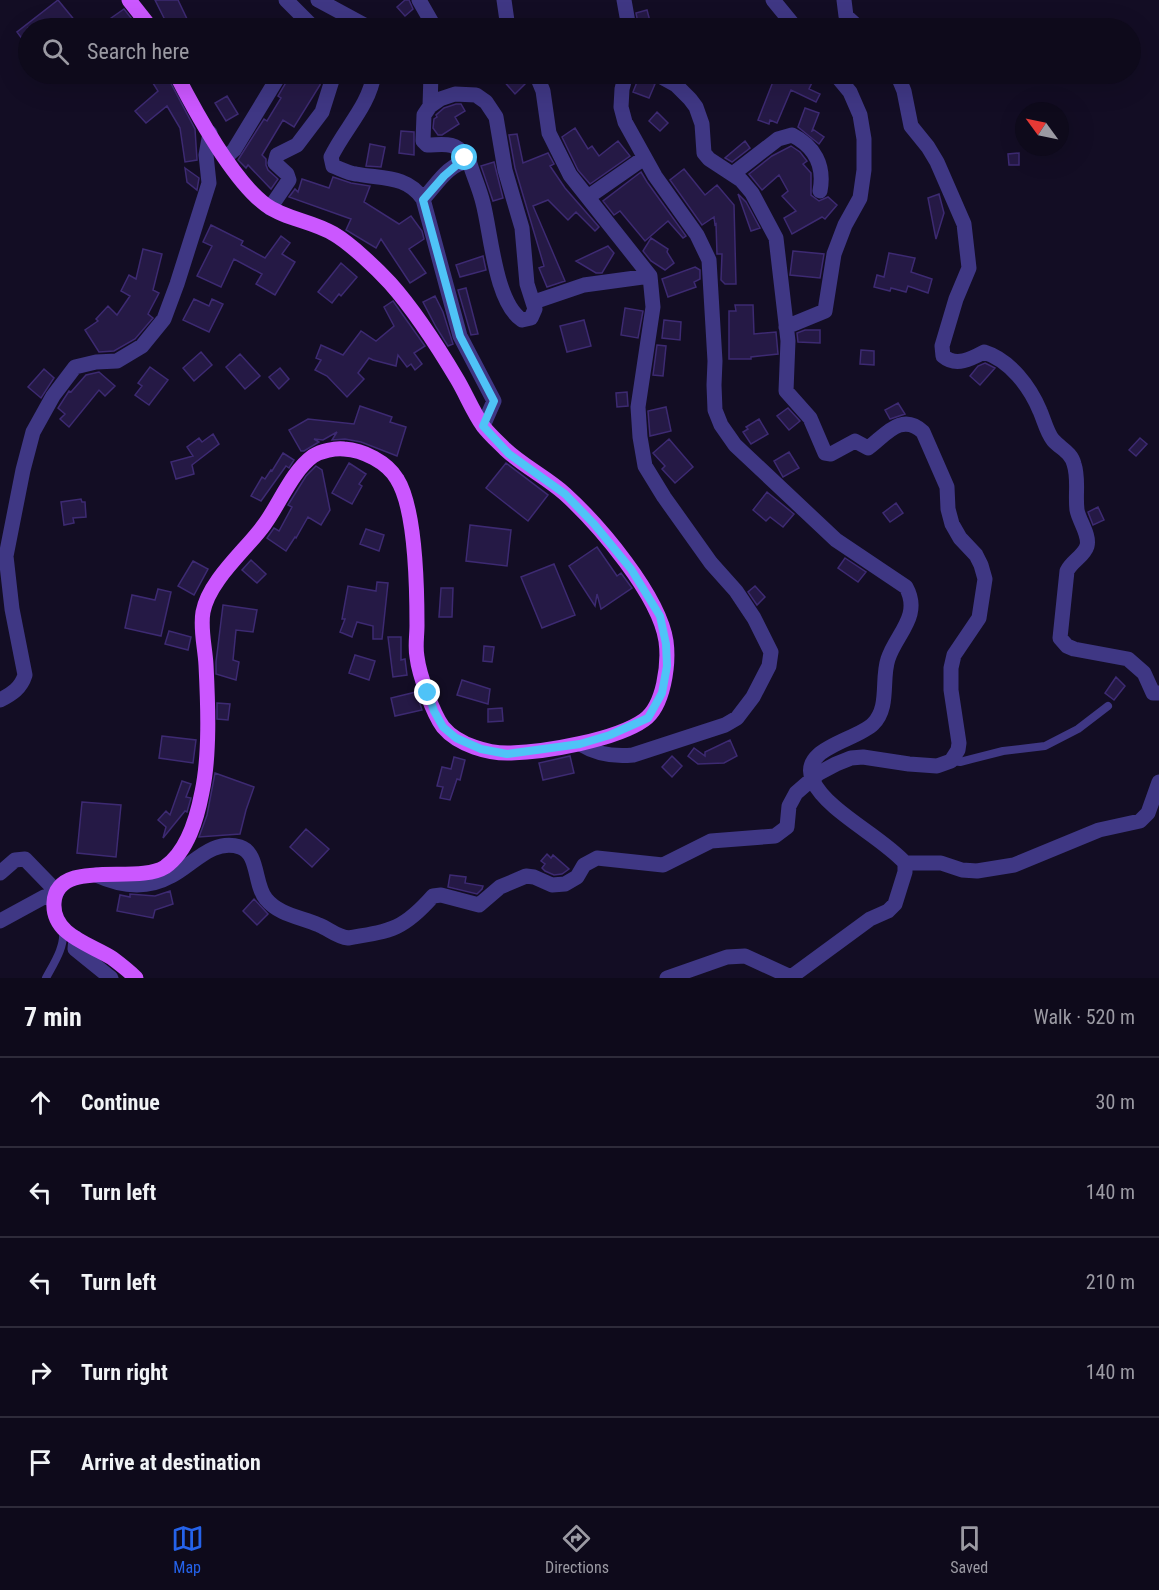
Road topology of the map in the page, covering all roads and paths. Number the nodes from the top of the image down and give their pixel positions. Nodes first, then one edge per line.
1 (129, 0) edge
2 (286, 0) edge
3 (318, 0) edge
4 (419, 0) edge
5 (504, 0) edge
6 (624, 0) edge
7 (773, 0) edge
8 (844, 0) edge
9 (143, 18) edge
10 (304, 18) edge
11 (351, 18) edge
12 (429, 18) edge
13 (507, 18) edge
14 (627, 18) edge
15 (788, 18) edge
16 (848, 18) edge
17 (182, 84) edge
18 (274, 84) edge
19 (331, 84) edge
20 (372, 84) edge
21 (431, 84) edge
22 (540, 84) edge
23 (623, 84) edge
24 (674, 84) edge
25 (843, 84) edge
26 (901, 84) edge
27 (430, 106) junction
28 (210, 133) junction
29 (225, 158) junction
30 (644, 158) junction
31 (462, 162) junction
32 (734, 174) junction
33 (820, 191) dead end
34 (588, 197) junction
35 (423, 200) junction
36 (270, 208) junction
37 (650, 276) junction
38 (534, 302) junction
39 (786, 327) junction
40 (483, 426) junction
41 (1159, 693) edge
42 (0, 700) edge
43 (1108, 706) dead end
44 (580, 744) junction
45 (951, 761) junction
46 (812, 779) junction
47 (1159, 782) edge
48 (905, 863) junction
49 (0, 873) edge
50 (96, 875) junction
51 (55, 896) junction
52 (0, 921) edge
53 (69, 934) junction
54 (46, 978) edge
55 (111, 978) edge
56 (136, 978) edge
57 (667, 978) edge

1 - 9 main road
2 - 10 street
3 - 11 street
4 - 12 street
5 - 13 street
6 - 14 street
7 - 15 street
8 - 16 street
17 - 28 main road
18 - 29 street
19 - 36 street
20 - 35 street
21 - 27 street
22 - 34 street
23 - 30 street
24 - 32 street
25 - 39 street
26 - 41 street
27 - 31 street
27 - 38 street
28 - 29 main road
28 - 42 street
29 - 36 main road
30 - 34 street
30 - 46 street
31 - 35 street
31 - 38 street
32 - 33 street
32 - 39 street
34 - 37 street
35 - 40 street
36 - 40 main road
37 - 38 street
37 - 44 street
39 - 45 street
40 - 44 main road
43 - 45 lane
44 - 50 main road
45 - 46 street
46 - 48 street
46 - 50 street
47 - 48 street
48 - 57 street
49 - 51 street
50 - 51 main road
51 - 52 street
51 - 53 main road
53 - 54 lane
53 - 55 street
53 - 56 main road

